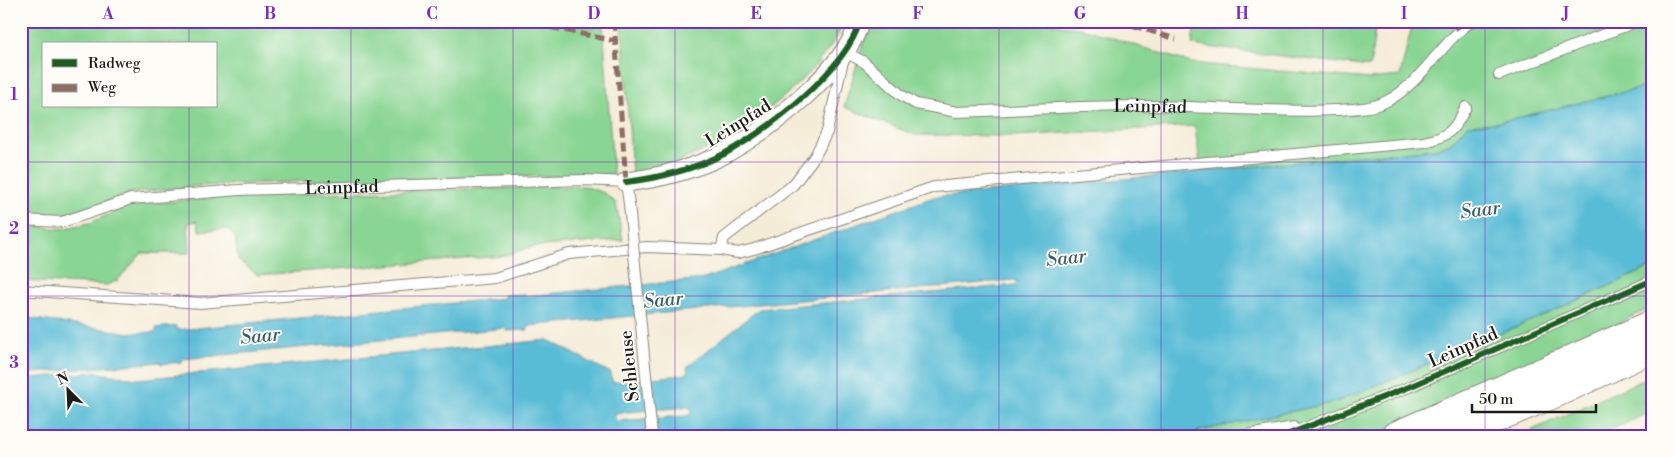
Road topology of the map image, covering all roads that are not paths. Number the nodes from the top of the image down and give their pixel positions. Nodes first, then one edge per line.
1 (860, 21) edge
2 (1472, 21) edge
3 (1638, 21) edge
4 (845, 52) junction
5 (1499, 75) dead end
6 (1466, 107) dead end
7 (626, 182) junction
8 (21, 220) edge
9 (721, 250) junction
10 (1653, 280) edge
11 (21, 290) edge
12 (1653, 324) edge
13 (1653, 348) edge
14 (1322, 422) junction
15 (652, 436) edge
16 (1241, 436) edge
17 (1284, 436) edge
18 (1395, 436) edge
19 (1453, 436) edge

1 - 4 street
2 - 4 lane, Leinpfad
3 - 5 lane
4 - 7 street, Leinpfad
4 - 9 lane
6 - 9 lane
7 - 8 lane, Leinpfad
7 - 15 lane, Schleuse, bridge
9 - 11 lane
10 - 14 lane, Leinpfad
12 - 18 highway
13 - 19 highway
14 - 16 lane
14 - 17 lane, Leinpfad

